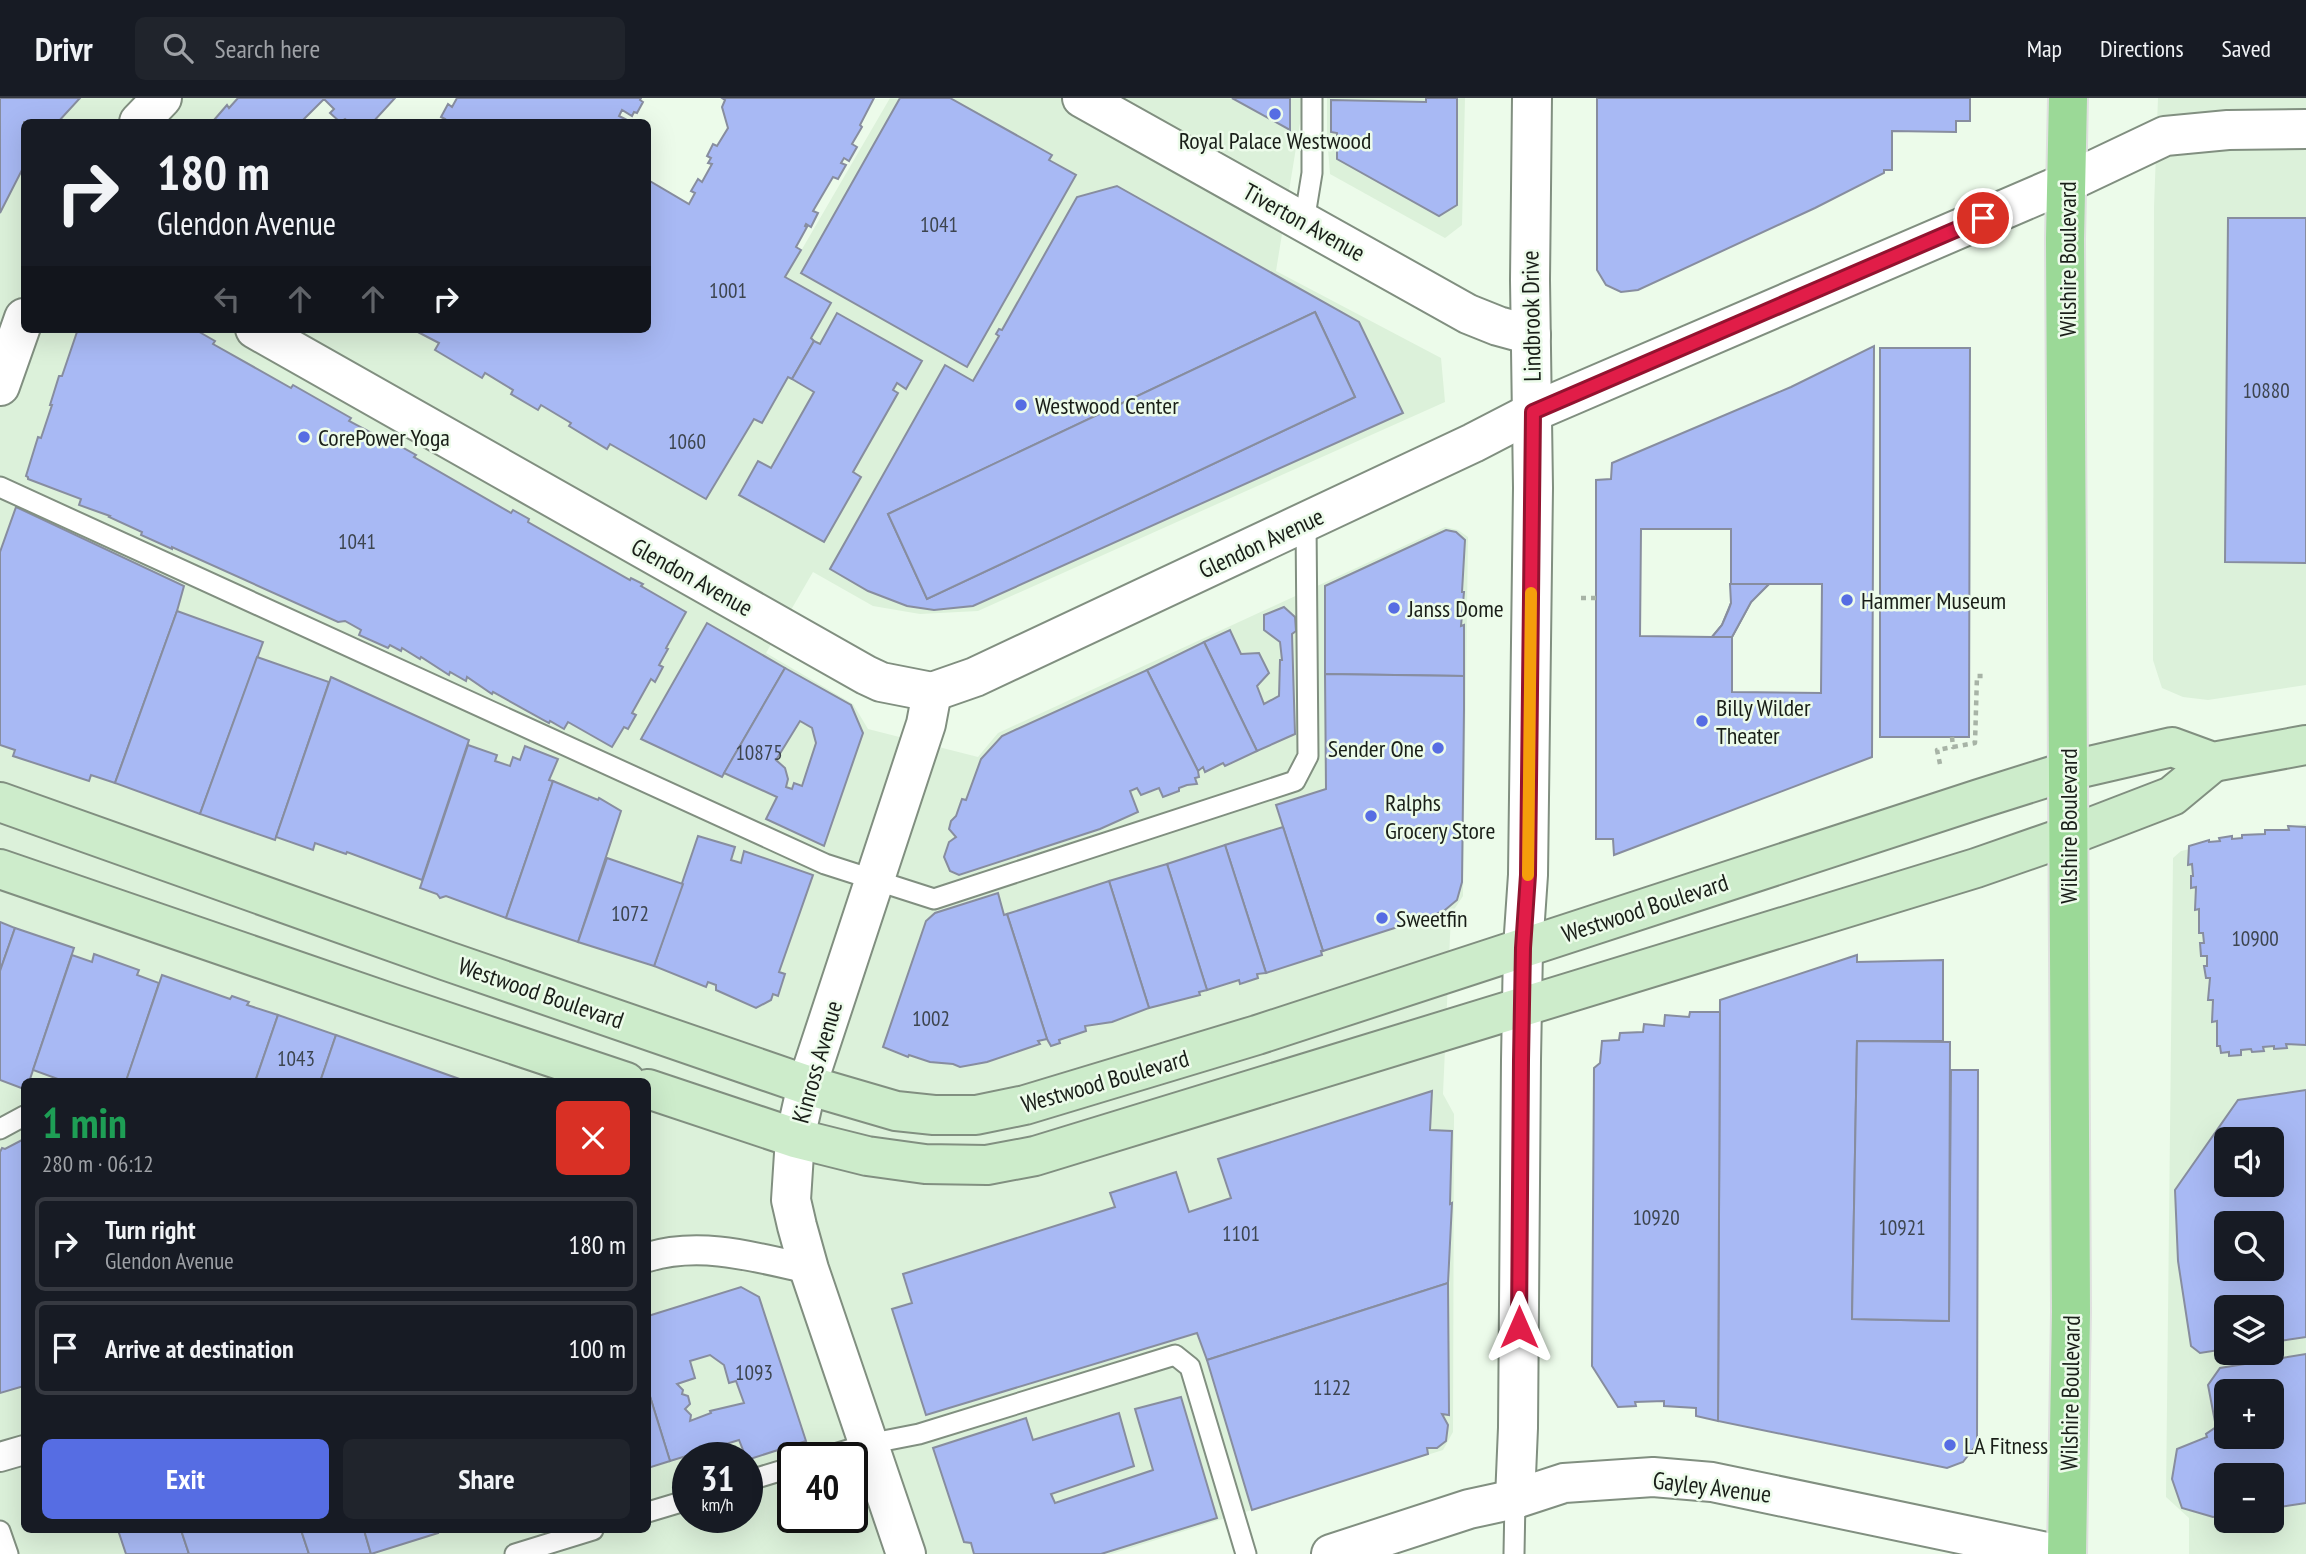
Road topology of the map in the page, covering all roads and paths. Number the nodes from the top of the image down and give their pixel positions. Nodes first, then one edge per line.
1 (162, 98) edge
2 (1082, 98) edge
3 (1312, 98) edge
4 (1532, 98) edge
5 (2068, 98) edge
6 (142, 119) edge
7 (2306, 129) edge
8 (2068, 182) junction
9 (1304, 222) junction
10 (21, 326) edge
11 (262, 333) edge
12 (1531, 335) junction
13 (0, 386) edge
14 (1533, 412) junction
15 (0, 487) edge
16 (1306, 521) junction
17 (1581, 598) dead end
18 (1596, 598) dead end
19 (1986, 676) dead end
20 (932, 692) junction
21 (1952, 737) dead end
22 (2306, 745) edge
23 (1953, 747) junction
24 (2213, 762) junction
25 (1940, 764) dead end
26 (2068, 771) junction
27 (0, 802) edge
28 (2068, 836) junction
29 (0, 869) edge
30 (875, 881) junction
31 (1523, 948) junction
32 (1522, 1007) junction
33 (614, 1078) edge
34 (807, 1085) junction
35 (651, 1090) edge
36 (21, 1118) edge
37 (0, 1129) edge
38 (795, 1138) junction
39 (651, 1256) edge
40 (809, 1269) junction
41 (867, 1442) edge
42 (868, 1444) joint
43 (21, 1451) edge
44 (0, 1457) edge
45 (1515, 1499) junction
46 (672, 1505) edge
47 (651, 1512) edge
48 (0, 1531) edge
49 (583, 1533) edge
50 (8, 1554) edge
51 (515, 1554) edge
52 (906, 1554) edge
53 (1246, 1554) edge
54 (1331, 1554) edge
55 (1514, 1554) edge
56 (2056, 1554) edge
57 (2067, 1554) edge

1 - 6 street
2 - 9 street, Tiverton Avenue
3 - 9 lane
4 - 12 street, Lindbrook Drive
5 - 8 main road, Wilshire Boulevard
7 - 8 street, Glendon Avenue
8 - 14 street, Glendon Avenue
8 - 26 main road, Wilshire Boulevard
9 - 12 street, Tiverton Avenue
10 - 13 street
11 - 20 street, Glendon Avenue
12 - 14 street, Lindbrook Drive
14 - 16 street, Glendon Avenue
14 - 31 street, Lindbrook Drive
15 - 30 lane
16 - 20 street, Glendon Avenue
16 - 30 lane
17 - 18 path
19 - 23 path
20 - 30 street, Kinross Avenue
21 - 23 path
22 - 24 main road, Westwood Boulevard
23 - 25 path
24 - 26 main road, Westwood Boulevard
24 - 28 main road, Westwood Boulevard
26 - 28 main road, Wilshire Boulevard
26 - 31 main road, Westwood Boulevard
27 - 34 main road, Westwood Boulevard
28 - 32 main road, Westwood Boulevard
28 - 57 main road, Wilshire Boulevard
29 - 33 main road
30 - 34 street, Kinross Avenue
31 - 32 street, Lindbrook Drive
31 - 34 main road, Westwood Boulevard
32 - 38 main road, Westwood Boulevard
32 - 45 street, Lindbrook Drive
34 - 38 street, Kinross Avenue
35 - 38 main road, Westwood Boulevard
36 - 37 lane
38 - 40 street, Kinross Avenue
39 - 40 street
40 - 41 street, Kinross Avenue
42 - 52 street, Kinross Avenue
42 - 53 lane
43 - 44 street
45 - 54 street, Gayley Avenue
45 - 55 lane
45 - 56 street, Gayley Avenue
46 - 47 lane
48 - 50 lane
49 - 51 lane

